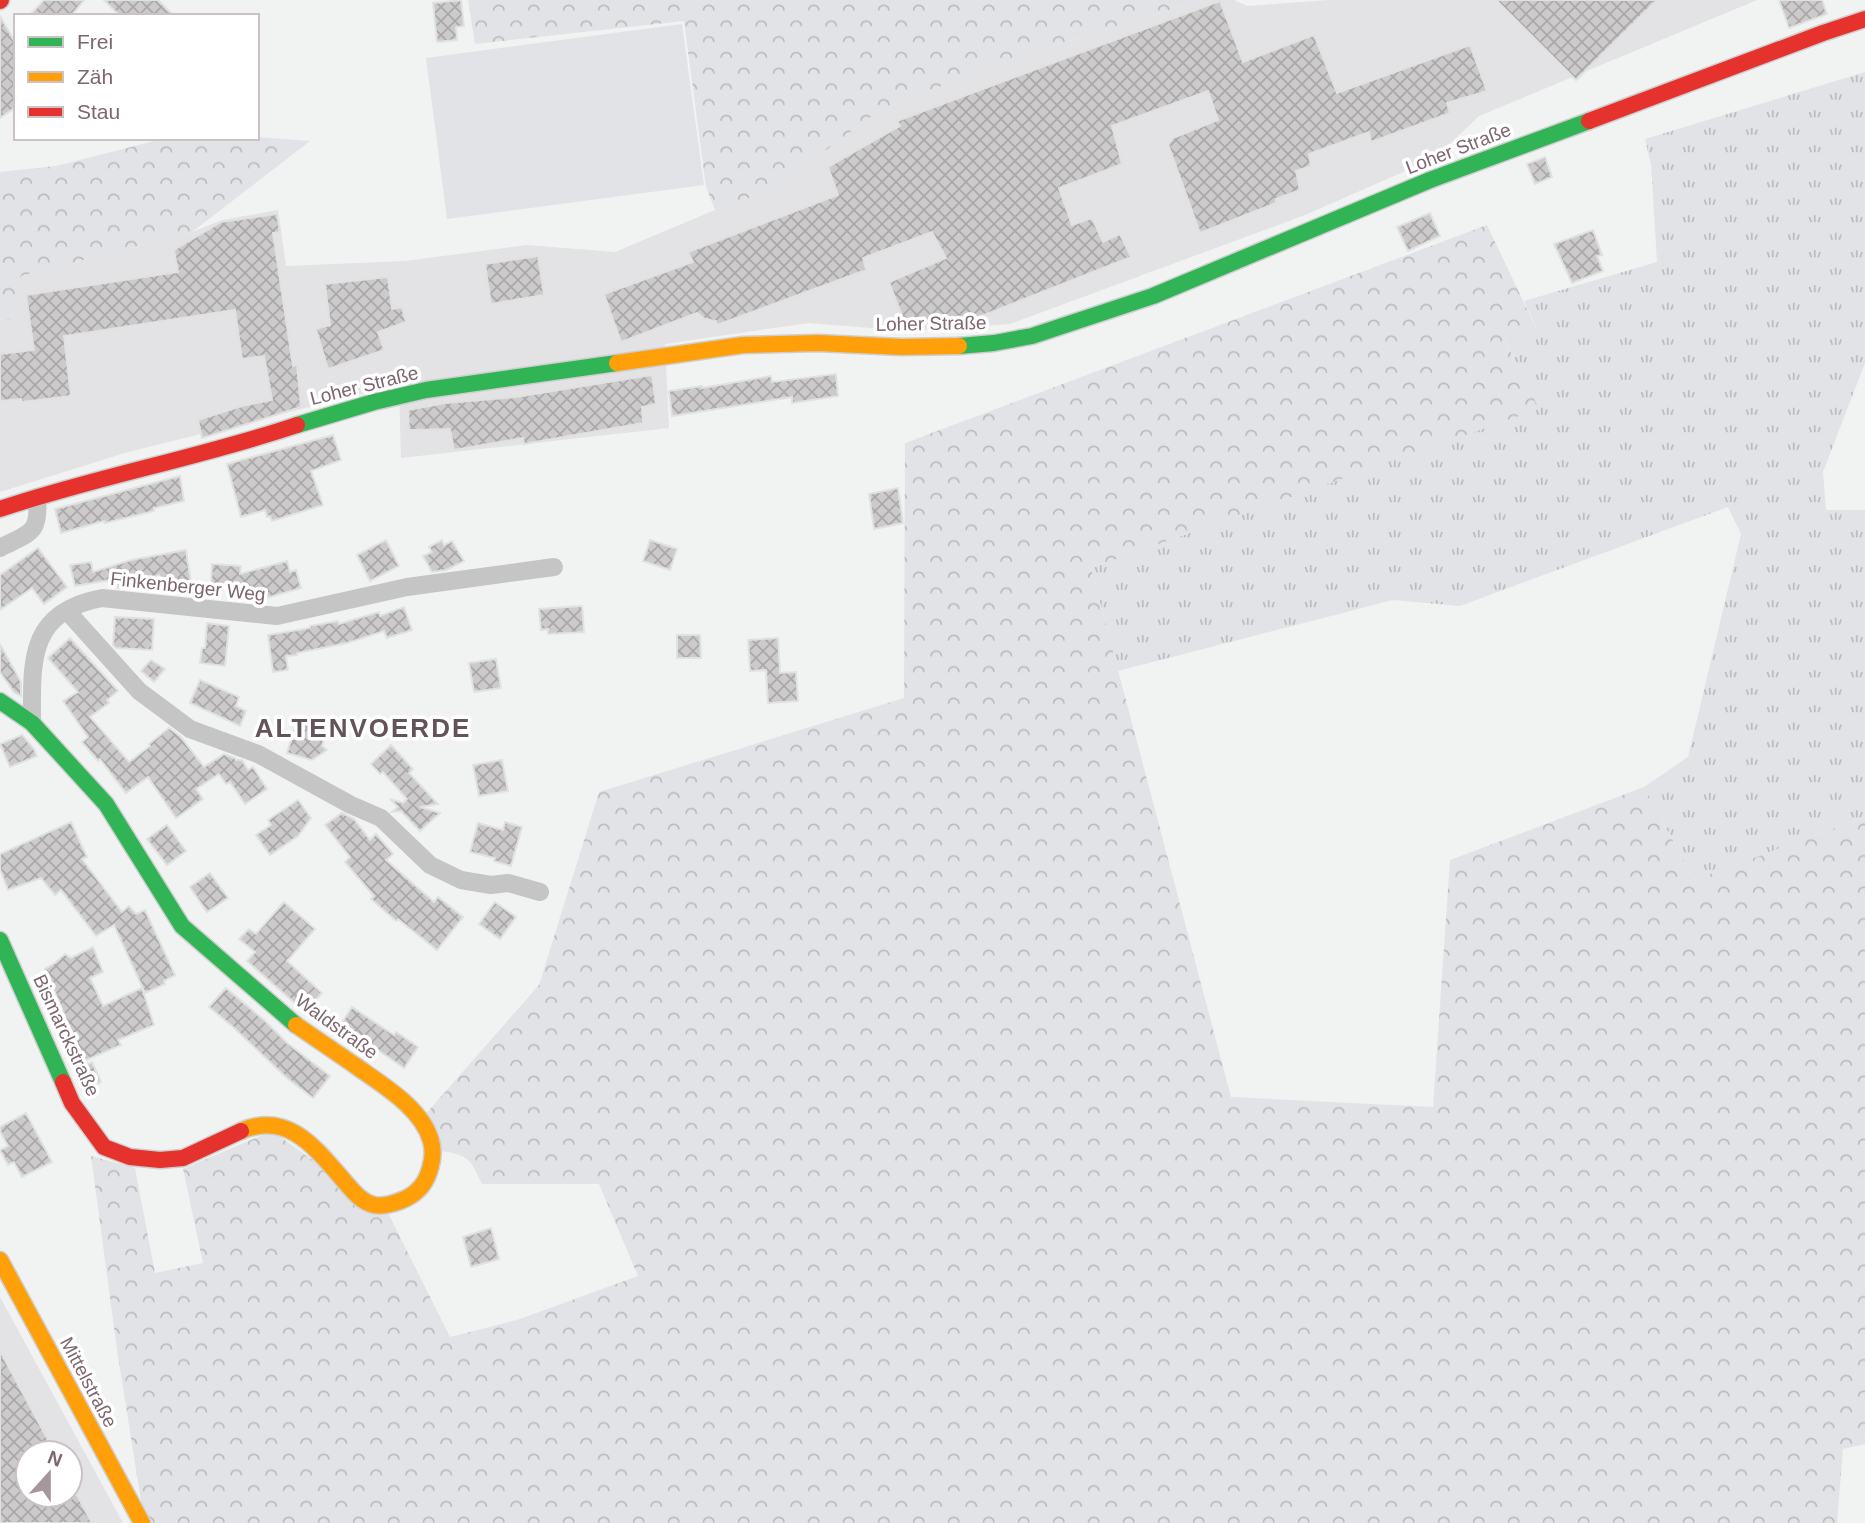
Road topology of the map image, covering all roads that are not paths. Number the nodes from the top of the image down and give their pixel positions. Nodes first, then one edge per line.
1 (1865, 19) edge
2 (37, 497) junction
3 (0, 509) edge
4 (0, 548) edge
5 (554, 567) dead end
6 (67, 611) junction
7 (0, 701) edge
8 (32, 723) junction
9 (540, 892) dead end
10 (0, 940) edge
11 (183, 1158) joint
12 (0, 1261) edge
13 (142, 1523) edge

1 - 2 main road, Loher Straße
2 - 3 main road, Loher Straße
2 - 4 street
5 - 6 street, Finkenberger Weg
6 - 8 street, Finkenberger Weg
6 - 9 street
7 - 8 main road, Waldstraße
8 - 11 main road, Waldstraße
10 - 11 main road, Bismarckstraße
12 - 13 main road, Mittelstraße

